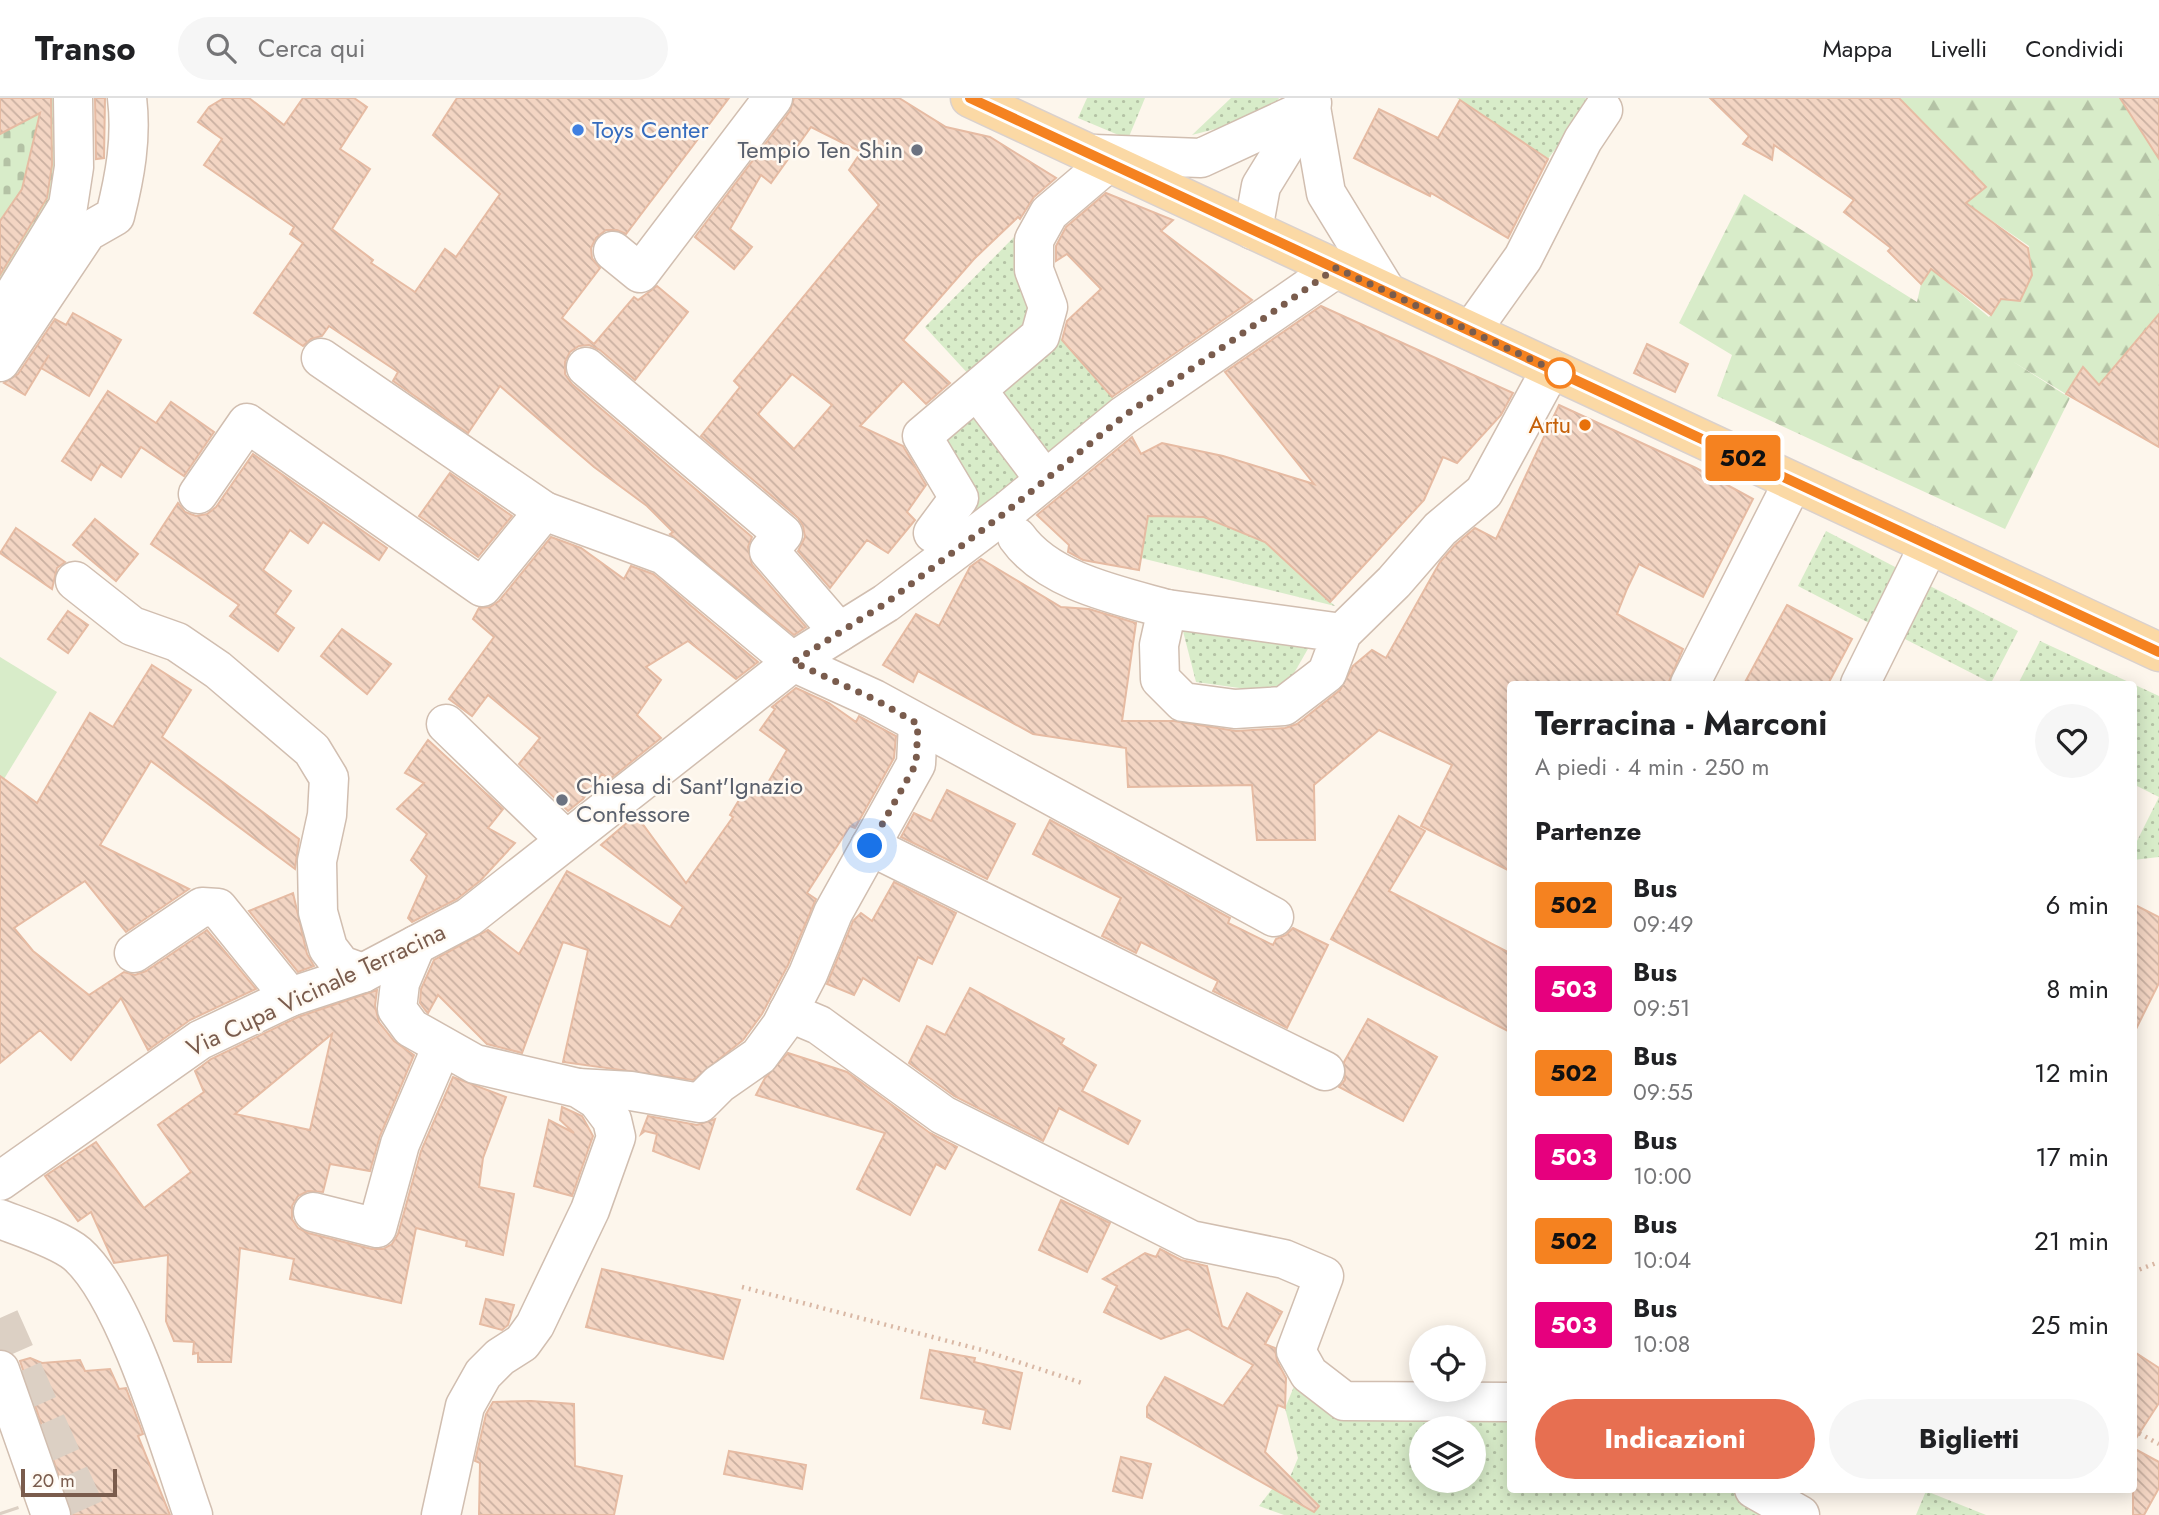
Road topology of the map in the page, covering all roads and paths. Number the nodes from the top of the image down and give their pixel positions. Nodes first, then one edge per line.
1 (73, 98) edge
2 (127, 98) edge
3 (773, 98) edge
4 (970, 98) edge
5 (1312, 102) edge
6 (1603, 110) dead end
7 (1102, 158) junction
8 (1254, 230) junction
9 (613, 251) dead end
10 (1336, 268) junction
11 (1386, 291) junction
12 (0, 317) edge
13 (1471, 331) junction
14 (321, 358) dead end
15 (0, 362) edge
16 (586, 367) dead end
17 (1551, 369) junction
18 (977, 390) junction
19 (1045, 480) junction
20 (1793, 482) junction
21 (198, 494) dead end
22 (544, 511) junction
23 (933, 533) dead end
24 (1017, 537) dead end
25 (1929, 545) junction
26 (75, 581) dead end
27 (1167, 609) junction
28 (839, 632) junction
29 (1342, 633) junction
30 (2159, 652) edge
31 (793, 662) junction
32 (1692, 681) edge
33 (1861, 681) edge
34 (446, 724) dead end
35 (918, 724) junction
36 (566, 840) junction
37 (870, 846) junction
38 (1274, 918) dead end
39 (416, 945) junction
40 (134, 953) dead end
41 (363, 973) junction
42 (290, 997) junction
43 (789, 1012) junction
44 (442, 1046) junction
45 (1325, 1071) dead end
46 (578, 1088) junction
47 (5, 1164) edge
48 (313, 1212) dead end
49 (0, 1219) edge
50 (2159, 1262) edge
51 (2137, 1270) edge
52 (742, 1287) dead end
53 (0, 1370) edge
54 (1082, 1383) dead end
55 (1507, 1402) edge
56 (2137, 1432) edge
57 (2159, 1444) edge
58 (1761, 1493) edge
59 (51, 1515) edge
60 (193, 1515) edge
61 (441, 1515) edge
62 (1800, 1515) edge

1 - 12 street
2 - 15 street
3 - 9 street
4 - 7 main road
5 - 7 street
5 - 8 street
5 - 11 street
6 - 13 street
7 - 8 main road
7 - 18 street
8 - 10 main road
10 - 11 main road
10 - 19 street, Via Cupa Vicinale Terracina
11 - 13 main road
13 - 17 main road
14 - 22 street
16 - 28 street
17 - 20 main road
17 - 29 street
18 - 19 street
18 - 23 street
19 - 28 street, Via Cupa Vicinale Terracina
20 - 25 main road
20 - 32 street
21 - 22 street
22 - 31 street
24 - 27 street
25 - 30 main road
25 - 33 street
26 - 41 street
27 - 29 street
27 - 29 street
28 - 31 street, Via Cupa Vicinale Terracina
31 - 35 street
31 - 36 street, Via Cupa Vicinale Terracina
34 - 36 street
35 - 37 street
35 - 38 street
36 - 39 street, Via Cupa Vicinale Terracina
37 - 43 street
37 - 45 street
39 - 41 street, Via Cupa Vicinale Terracina
39 - 44 street
40 - 42 street
41 - 42 street, Via Cupa Vicinale Terracina
42 - 47 street, Via Cupa Vicinale Terracina
43 - 46 street
43 - 55 street
44 - 46 street
44 - 48 street
46 - 61 street
49 - 60 street
50 - 51 path
52 - 54 path
53 - 59 street
56 - 57 path
58 - 62 street

